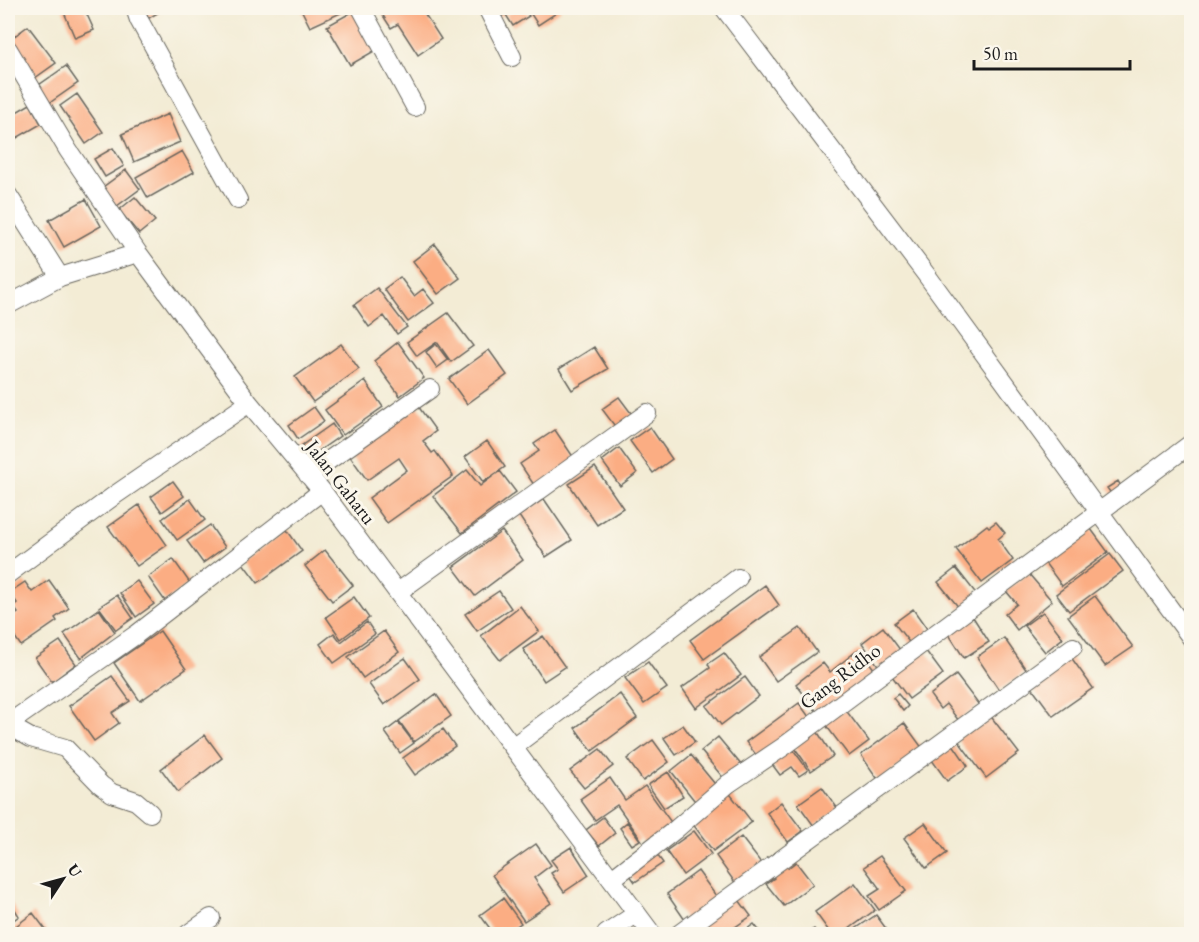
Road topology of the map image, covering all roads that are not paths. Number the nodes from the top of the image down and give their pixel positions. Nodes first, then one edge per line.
1 (135, 8) edge
2 (361, 8) edge
3 (487, 8) edge
4 (724, 8) edge
5 (8, 49) edge
6 (512, 57) dead end
7 (415, 107) dead end
8 (8, 195) edge
9 (238, 200) dead end
10 (138, 253) junction
11 (60, 277) junction
12 (8, 305) edge
13 (430, 389) dead end
14 (249, 403) junction
15 (647, 413) dead end
16 (1191, 443) edge
17 (308, 476) junction
18 (322, 490) junction
19 (1098, 512) junction
20 (8, 574) edge
21 (738, 578) dead end
22 (398, 592) junction
23 (1191, 639) edge
24 (1073, 647) dead end
25 (8, 724) edge
26 (514, 746) junction
27 (150, 813) dead end
28 (612, 879) junction
29 (636, 914) junction
30 (211, 918) dead end
31 (188, 934) edge
32 (606, 934) edge
33 (652, 934) edge
34 (679, 934) edge

1 - 9 street
2 - 7 street
3 - 6 street
4 - 19 street
5 - 10 street, Jalan Gaharu
8 - 11 street
10 - 11 street
10 - 14 street, Jalan Gaharu
11 - 12 street
13 - 17 street
14 - 17 street, Jalan Gaharu
14 - 20 street
15 - 22 street
16 - 19 street, Gang Ridho
17 - 18 street, Jalan Gaharu
18 - 22 street, Jalan Gaharu
18 - 25 street
19 - 23 street
19 - 28 street, Gang Ridho
21 - 26 street
22 - 26 street, Jalan Gaharu
24 - 34 street
25 - 27 street
26 - 28 street, Jalan Gaharu
28 - 29 street, Jalan Gaharu
29 - 32 street
29 - 33 street, Jalan Gaharu
30 - 31 street

